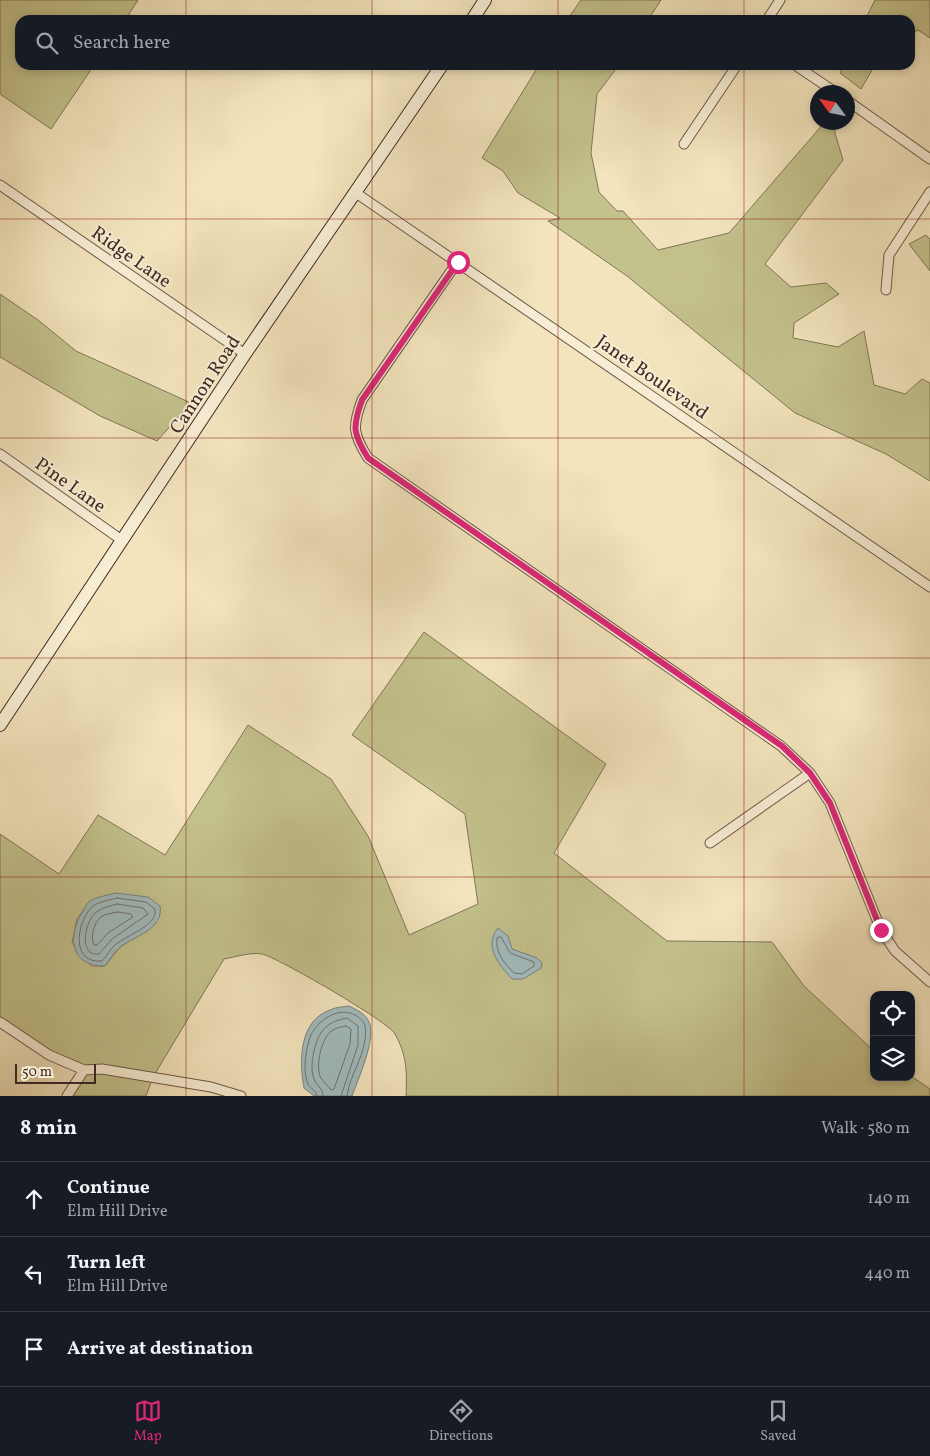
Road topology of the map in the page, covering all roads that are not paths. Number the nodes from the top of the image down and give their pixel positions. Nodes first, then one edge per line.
1 (485, 0) edge
2 (780, 0) edge
3 (475, 15) edge
4 (770, 15) edge
5 (439, 70) edge
6 (734, 70) edge
7 (802, 70) edge
8 (825, 85) edge
9 (855, 106) edge
10 (684, 144) dead end
11 (930, 159) edge
12 (0, 184) edge
13 (930, 192) edge
14 (356, 193) junction
15 (458, 262) junction
16 (886, 290) dead end
17 (245, 354) junction
18 (0, 454) edge
19 (123, 541) junction
20 (930, 587) edge
21 (0, 725) edge
22 (810, 773) junction
23 (710, 843) dead end
24 (930, 982) edge
25 (0, 1022) edge
26 (84, 1070) junction
27 (67, 1096) edge
28 (241, 1096) edge

1 - 3 main road
2 - 4 street
5 - 14 main road, Cannon Road
6 - 10 street
7 - 8 street
9 - 11 street
12 - 17 street, Ridge Lane
13 - 16 street
14 - 15 street, Janet Boulevard
14 - 17 main road, Cannon Road
15 - 20 street, Janet Boulevard
15 - 22 street
17 - 19 main road, Cannon Road
18 - 19 street, Pine Lane
19 - 21 main road, Cannon Road
22 - 23 street
22 - 24 street
25 - 26 street
26 - 27 street
26 - 28 street

